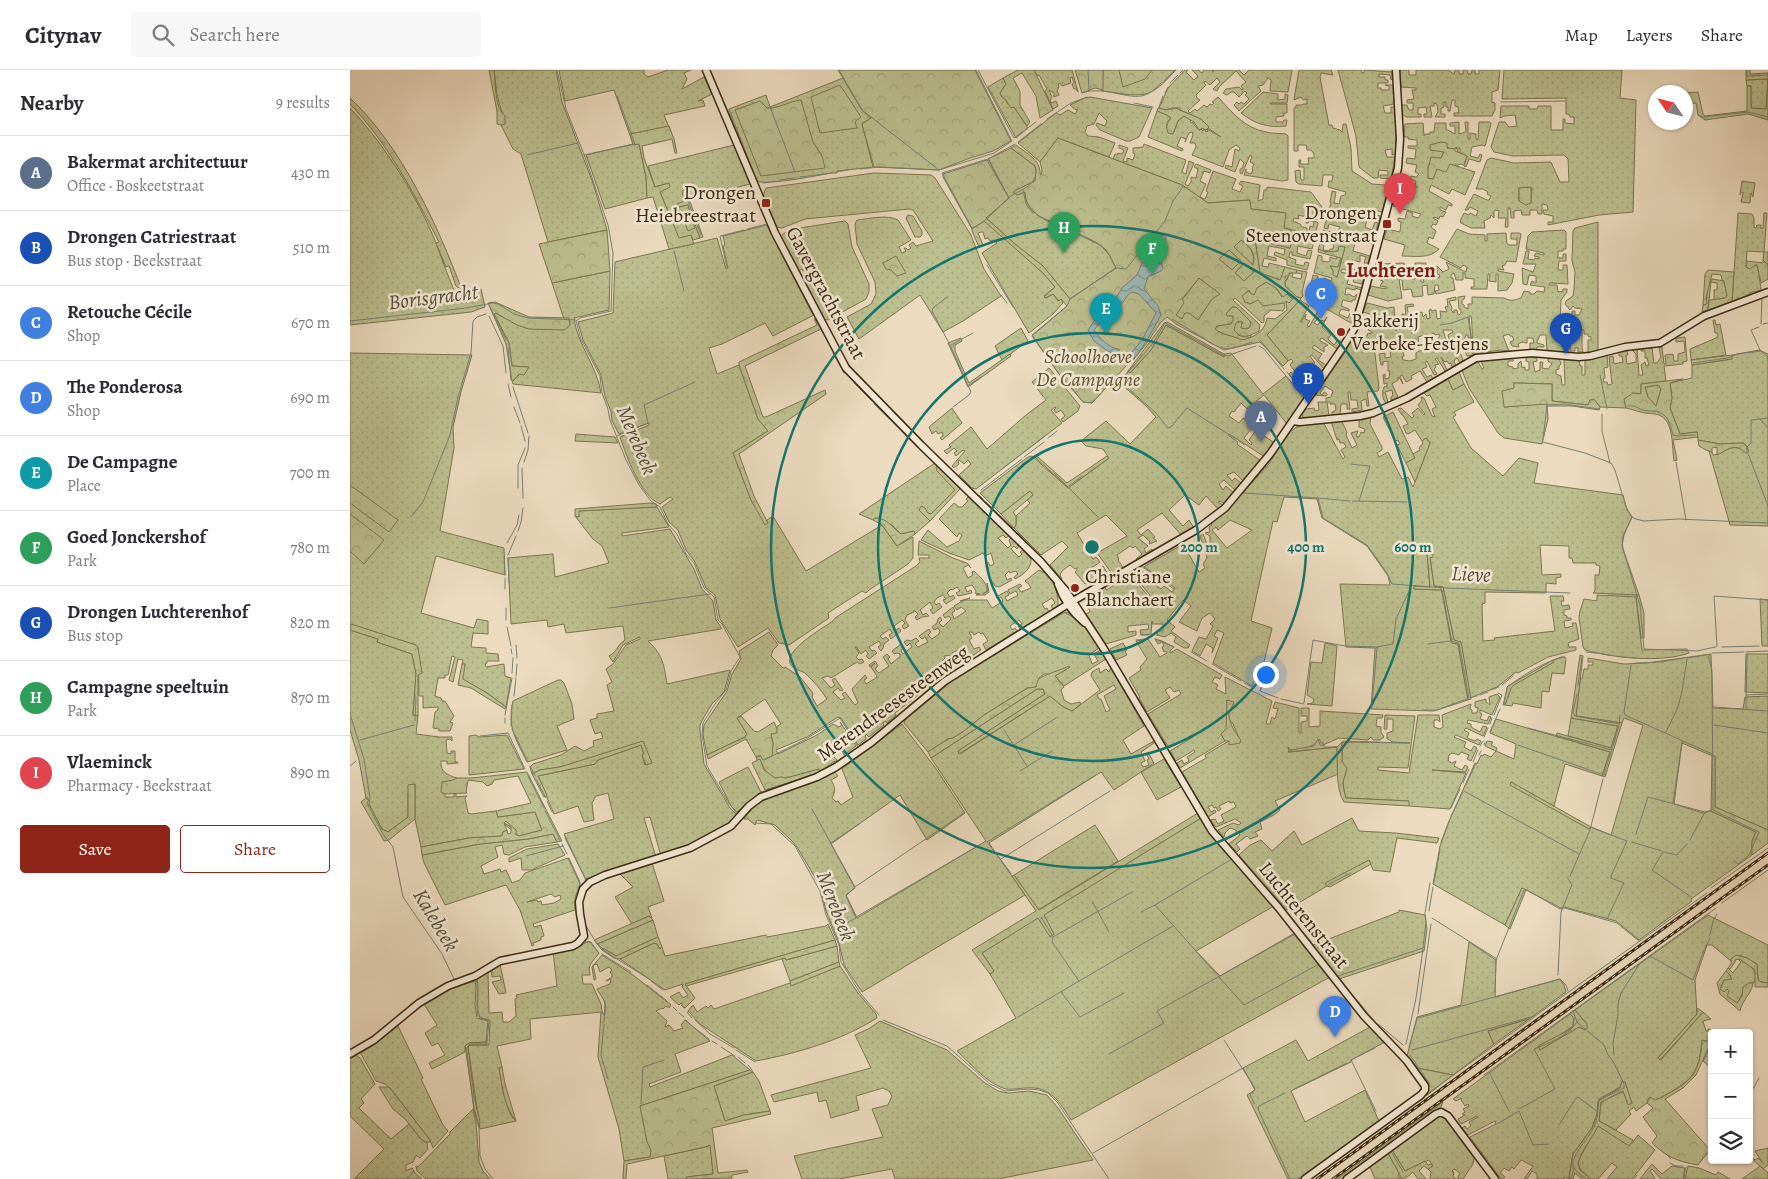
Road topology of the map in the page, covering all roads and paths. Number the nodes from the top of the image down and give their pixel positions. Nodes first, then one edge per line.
1 (706, 70) edge
2 (1396, 70) edge
3 (1768, 292) edge
4 (1293, 422) junction
5 (1071, 603) junction
6 (350, 1054) edge
7 (1305, 1179) edge
8 (1347, 1179) edge
9 (1495, 1179) edge

1 - 5 street, Gavergrachtstraat
2 - 4 street
3 - 4 street
4 - 5 street
5 - 6 street, Merendreesesteenweg
5 - 7 street, Luchterenstraat
8 - 9 street

